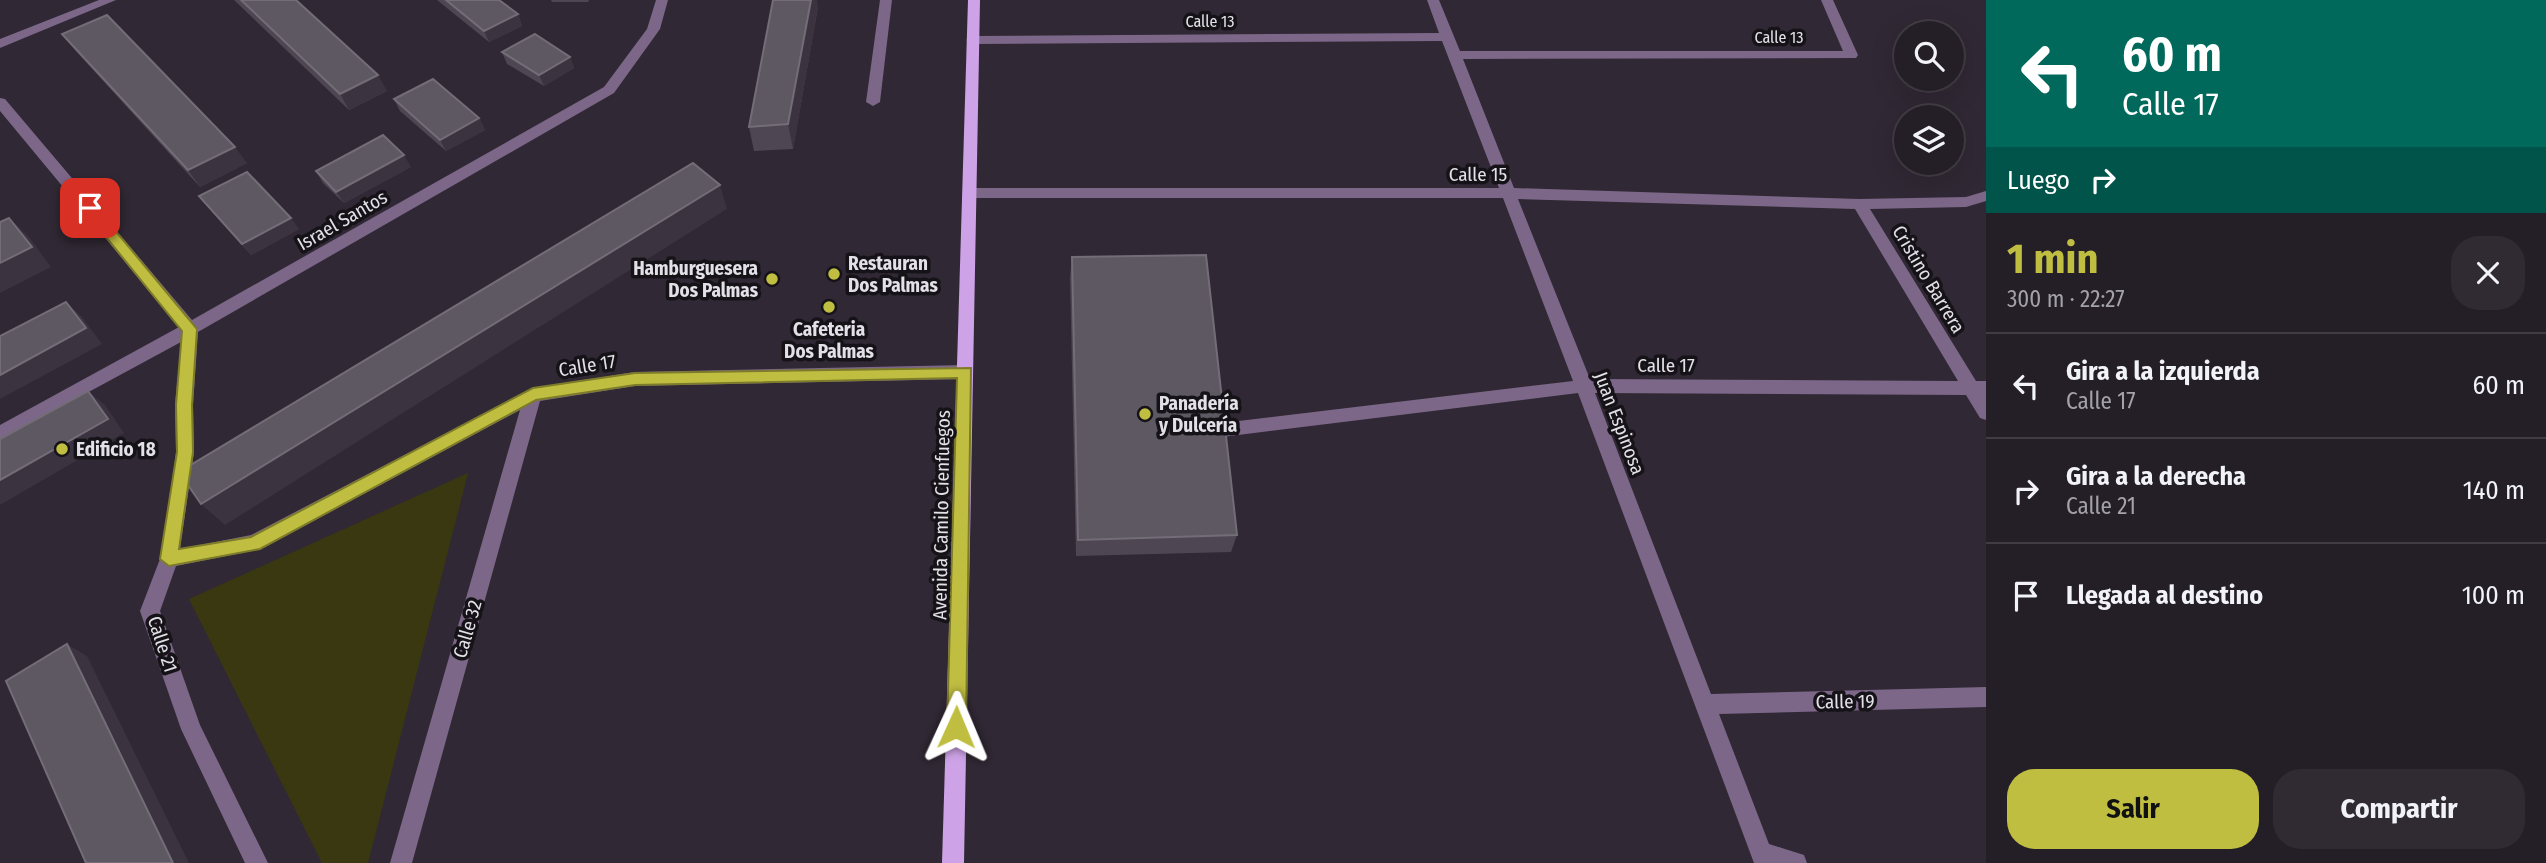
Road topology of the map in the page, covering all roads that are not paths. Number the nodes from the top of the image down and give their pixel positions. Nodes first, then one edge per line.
1 (110, 0) edge
2 (662, 0) edge
3 (886, 0) edge
4 (974, 0) edge
5 (1433, 0) edge
6 (1827, 0) edge
7 (1447, 37) junction
8 (972, 40) junction
9 (0, 44) edge
10 (1454, 55) junction
11 (0, 102) edge
12 (873, 102) dead end
13 (969, 193) junction
14 (1507, 193) junction
15 (1986, 196) edge
16 (1859, 204) junction
17 (190, 329) junction
18 (965, 372) junction
19 (1584, 386) junction
20 (1979, 388) edge
21 (533, 395) junction
22 (1986, 413) edge
23 (1222, 430) edge
24 (0, 433) edge
25 (169, 559) junction
26 (1986, 698) edge
27 (1704, 704) junction
28 (1763, 858) edge
29 (257, 863) edge
30 (401, 863) edge
31 (953, 863) edge
32 (1796, 863) edge

1 - 9 street
2 - 17 street, Israel Santos
3 - 12 street
4 - 8 main road, Avenida Camilo Cienfuegos
5 - 7 street, Juan Espinosa
6 - 10 street, Calle 13
7 - 8 street, Calle 13
7 - 10 street, Juan Espinosa
8 - 13 main road, Avenida Camilo Cienfuegos
10 - 14 street, Juan Espinosa
11 - 17 street
13 - 14 street, Calle 15
13 - 18 main road, Avenida Camilo Cienfuegos
14 - 16 street, Calle 15
14 - 19 street, Juan Espinosa
15 - 16 street, Calle 15
16 - 20 street, Cristino Barrera
17 - 24 street, Israel Santos
17 - 25 street, Calle 21
18 - 21 street, Calle 17
18 - 31 main road, Avenida Camilo Cienfuegos
19 - 20 street, Calle 17
19 - 23 street, Calle 17
19 - 27 street, Juan Espinosa
20 - 22 street, Cristino Barrera
21 - 25 street, Calle 17
21 - 30 street, Calle 32
25 - 29 street, Calle 21
26 - 27 street, Calle 19
27 - 28 street, Juan Espinosa
28 - 32 street

